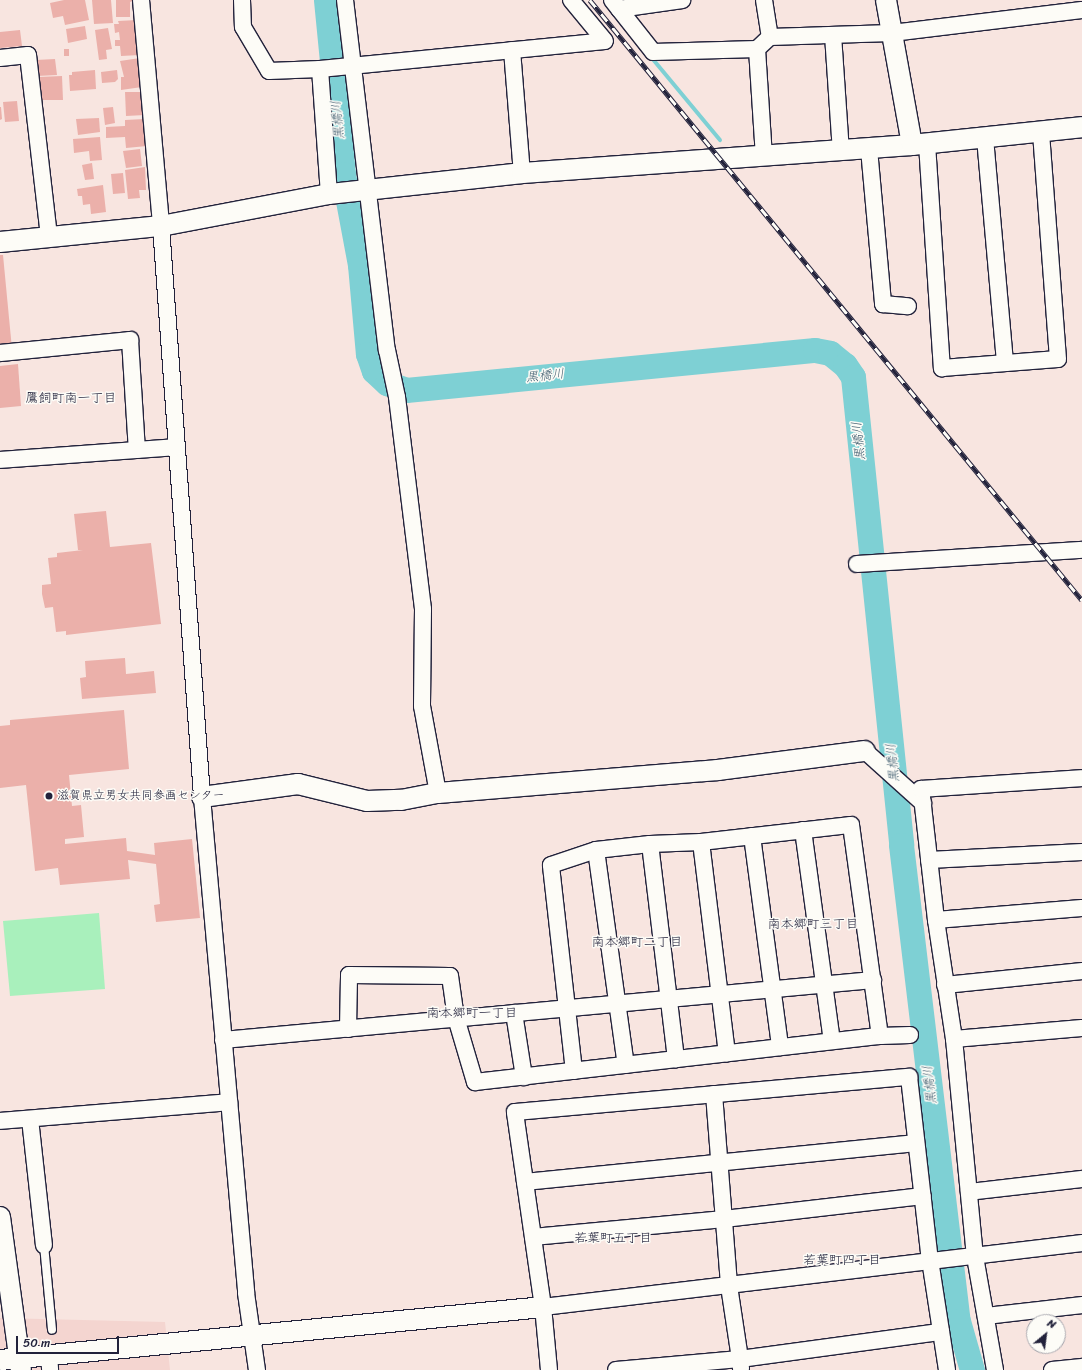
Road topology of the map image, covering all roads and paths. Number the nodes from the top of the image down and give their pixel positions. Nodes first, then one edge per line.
1 (141, 0) edge
2 (242, 0) edge
3 (345, 0) edge
4 (571, 0) edge
5 (682, 0) edge
6 (764, 0) edge
7 (886, 0) edge
8 (616, 5) edge
9 (1082, 10) edge
10 (892, 33) junction
11 (832, 35) junction
12 (770, 37) junction
13 (757, 49) junction
14 (512, 50) junction
15 (0, 58) edge
16 (352, 65) junction
17 (320, 69) junction
18 (1082, 127) edge
19 (1040, 132) junction
20 (985, 138) junction
21 (920, 144) junction
22 (869, 149) junction
23 (841, 151) junction
24 (764, 157) junction
25 (522, 173) junction
26 (368, 190) junction
27 (329, 194) junction
28 (161, 226) junction
29 (49, 237) junction
30 (0, 242) edge
31 (908, 306) dead end
32 (0, 353) edge
33 (1005, 363) junction
34 (177, 447) junction
35 (137, 450) junction
36 (0, 460) edge
37 (1082, 550) edge
38 (857, 564) dead end
39 (864, 751) joint
40 (1082, 778) edge
41 (438, 793) junction
42 (202, 797) junction
43 (923, 803) junction
44 (803, 830) junction
45 (752, 836) junction
46 (701, 842) junction
47 (650, 844) junction
48 (596, 850) junction
49 (1082, 852) edge
50 (929, 860) junction
51 (1082, 908) edge
52 (936, 920) junction
53 (1082, 971) edge
54 (873, 980) junction
55 (826, 984) junction
56 (945, 985) junction
57 (772, 989) junction
58 (718, 994) junction
59 (669, 999) junction
60 (617, 1004) junction
61 (567, 1008) junction
62 (514, 1013) junction
63 (456, 1018) junction
64 (348, 1028) junction
65 (1082, 1028) edge
66 (910, 1034) dead end
67 (880, 1036) junction
68 (954, 1039) junction
69 (223, 1040) junction
70 (832, 1041) junction
71 (780, 1047) junction
72 (727, 1053) junction
73 (676, 1059) junction
74 (626, 1065) junction
75 (574, 1071) junction
76 (524, 1077) junction
77 (714, 1094) junction
78 (230, 1102) junction
79 (30, 1119) junction
80 (0, 1122) edge
81 (916, 1143) junction
82 (720, 1164) junction
83 (1082, 1179) edge
84 (526, 1182) junction
85 (969, 1192) junction
86 (923, 1196) junction
87 (0, 1217) edge
88 (724, 1219) junction
89 (533, 1237) junction
90 (1082, 1243) edge
91 (44, 1245) joint
92 (975, 1257) junction
93 (930, 1260) junction
94 (729, 1286) junction
95 (1082, 1305) edge
96 (543, 1307) junction
97 (986, 1316) junction
98 (52, 1330) dead end
99 (941, 1332) junction
100 (253, 1334) junction
101 (50, 1362) edge
102 (13, 1363) edge
103 (741, 1365) edge
104 (1082, 1367) edge
105 (257, 1370) edge
106 (549, 1370) edge
107 (616, 1370) edge
108 (947, 1370) edge
109 (995, 1370) edge
110 (1052, 1370) edge

1 - 28 street
2 - 17 street
3 - 16 street
4 - 14 street
5 - 8 street
6 - 12 street
7 - 10 street
8 - 13 street
9 - 10 street
10 - 11 street
10 - 21 street
11 - 12 street
11 - 23 street
12 - 13 street
13 - 24 street
14 - 16 street
14 - 25 street
15 - 29 street
16 - 17 street
16 - 26 street
17 - 27 street
18 - 19 street
19 - 20 street
19 - 33 street
20 - 21 street
20 - 33 street
21 - 22 street
21 - 33 street
22 - 23 street
22 - 31 street
23 - 24 street
24 - 25 street
25 - 26 street
26 - 27 street
26 - 41 street
27 - 28 street
28 - 29 street
28 - 34 street
29 - 30 street
32 - 35 street
34 - 35 street
34 - 42 street
35 - 36 street
37 - 38 street
39 - 41 street
39 - 43 street
40 - 43 street
41 - 42 street
42 - 69 street
43 - 50 street
44 - 45 street
44 - 54 street
44 - 55 street
45 - 46 street
45 - 57 street
46 - 47 street
46 - 58 street
47 - 48 street
47 - 59 street
48 - 60 street
48 - 61 street
49 - 50 street
50 - 52 street
51 - 52 street
52 - 56 street
53 - 56 street
54 - 55 street
54 - 67 street
55 - 57 street
55 - 70 street
56 - 68 street
57 - 58 street
57 - 71 street
58 - 59 street
58 - 72 street
59 - 60 street
59 - 73 street
60 - 61 street
60 - 74 street
61 - 62 street
61 - 75 street
62 - 63 street
62 - 76 street
63 - 64 street
63 - 64 street
63 - 76 street
64 - 69 street
65 - 68 street
66 - 67 street
67 - 70 street
68 - 85 street
69 - 78 street
70 - 71 street
71 - 72 street
72 - 73 street
73 - 74 street
74 - 75 street
75 - 76 street
77 - 81 street
77 - 82 street
77 - 84 street
78 - 79 street
78 - 100 street
79 - 80 street
79 - 91 street
81 - 82 street
81 - 86 street
82 - 84 street
82 - 88 street
83 - 85 street
84 - 89 street
85 - 92 street
86 - 88 street
86 - 93 street
87 - 102 street
88 - 89 street
88 - 94 street
89 - 96 street
90 - 92 street
91 - 98 lane
92 - 93 street
92 - 97 street
93 - 94 street
93 - 99 street
94 - 96 street
94 - 103 street
95 - 97 street
96 - 100 street
96 - 106 street
97 - 109 street
99 - 103 street
99 - 108 street
100 - 101 street
100 - 105 street
101 - 102 street
103 - 107 street
104 - 110 street

